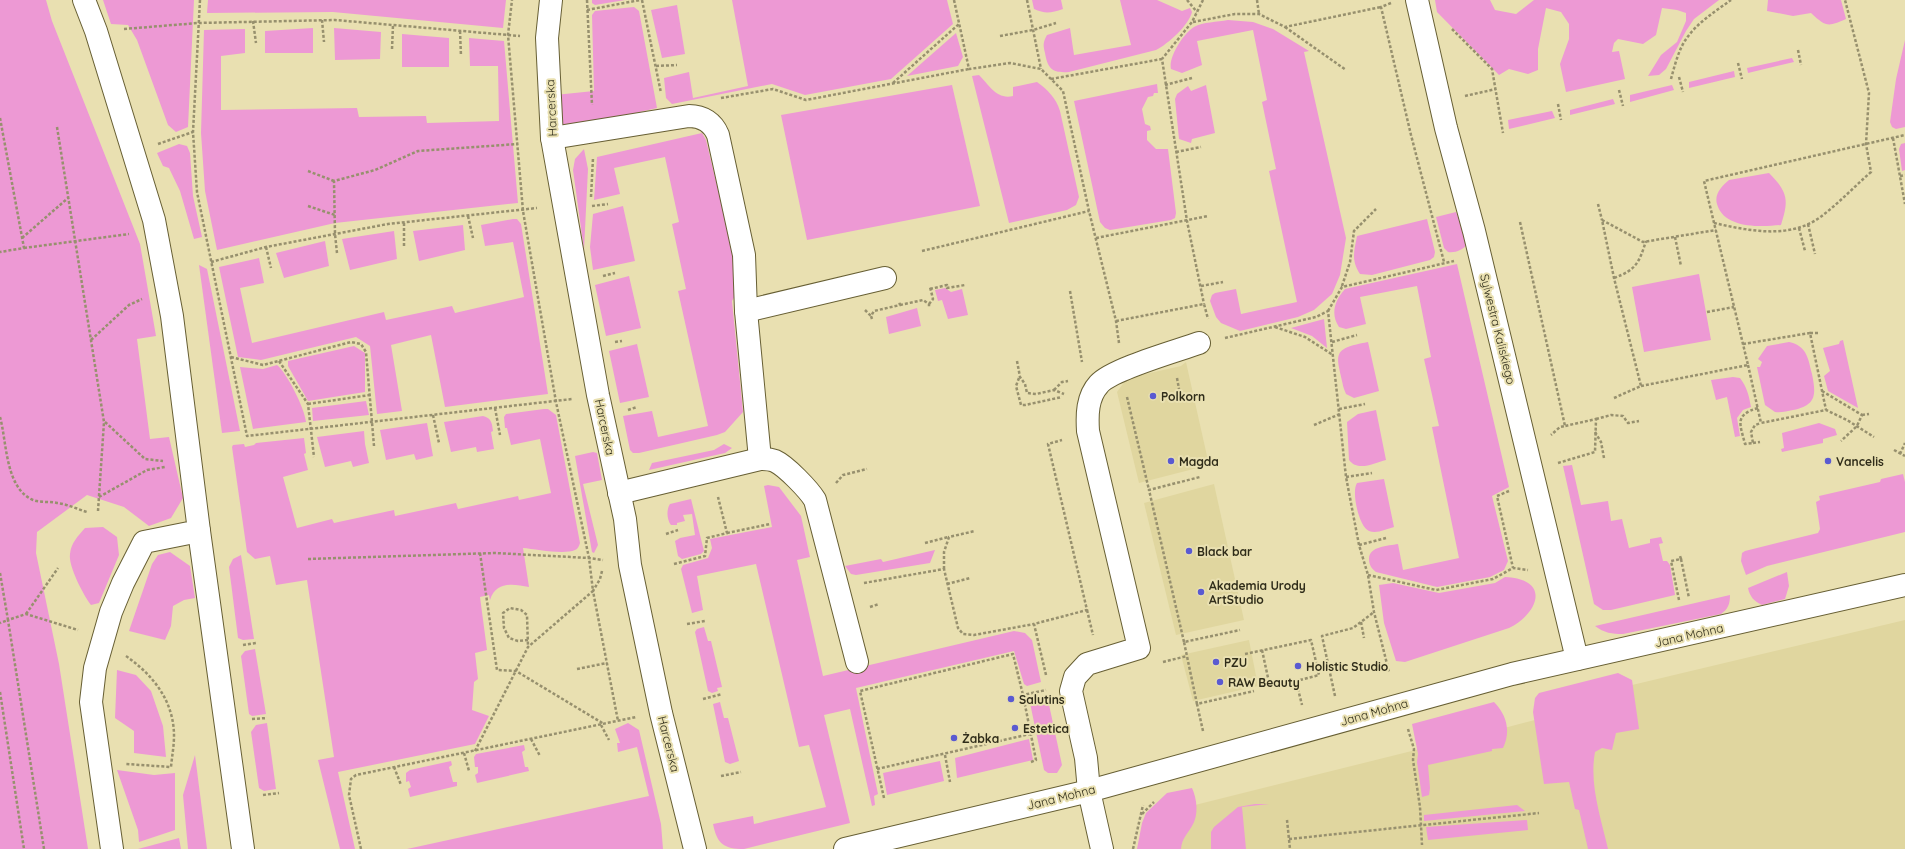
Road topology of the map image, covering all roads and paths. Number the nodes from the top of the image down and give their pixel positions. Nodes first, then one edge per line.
1 (84, 0) edge
2 (200, 0) edge
3 (512, 0) edge
4 (551, 0) edge
5 (641, 0) edge
6 (954, 0) edge
7 (1027, 0) edge
8 (1187, 0) edge
9 (1203, 0) edge
10 (1256, 0) edge
11 (1394, 0) edge
12 (1417, 0) edge
13 (1731, 0) edge
14 (1845, 0) edge
15 (1381, 7) junction
16 (587, 10) dead end
17 (1198, 12) junction
18 (1259, 14) junction
19 (322, 20) junction
20 (253, 22) junction
21 (1192, 22) junction
22 (198, 23) junction
23 (1056, 23) dead end
24 (959, 24) junction
25 (1447, 24) dead end
26 (393, 25) junction
27 (1284, 27) junction
28 (1033, 30) junction
29 (96, 31) junction
30 (460, 31) junction
31 (508, 35) junction
32 (1000, 36) dead end
33 (547, 38) junction
34 (324, 42) dead end
35 (256, 43) dead end
36 (392, 49) dead end
37 (1798, 50) dead end
38 (461, 56) dead end
39 (1162, 59) junction
40 (1738, 63) dead end
41 (677, 65) dead end
42 (656, 66) junction
43 (1801, 66) dead end
44 (969, 69) junction
45 (1041, 69) junction
46 (1346, 70) dead end
47 (1679, 77) dead end
48 (1192, 78) dead end
49 (1051, 79) junction
50 (1671, 79) dead end
51 (1742, 79) dead end
52 (893, 84) junction
53 (1165, 86) junction
54 (1619, 90) dead end
55 (1683, 92) dead end
56 (661, 94) dead end
57 (716, 99) dead end
58 (1558, 104) dead end
59 (1623, 106) dead end
60 (0, 118) edge
61 (1561, 120) dead end
62 (57, 127) dead end
63 (193, 132) junction
64 (1503, 133) dead end
65 (1905, 135) edge
66 (552, 138) junction
67 (1893, 138) junction
68 (518, 144) junction
69 (1866, 144) junction
70 (1201, 146) dead end
71 (134, 152) junction
72 (1176, 152) junction
73 (308, 171) dead end
74 (1905, 175) edge
75 (1900, 176) junction
76 (334, 181) junction
77 (68, 198) junction
78 (564, 204) junction
79 (608, 204) dead end
80 (1598, 204) dead end
81 (1905, 204) edge
82 (308, 206) dead end
83 (591, 206) dead end
84 (1376, 209) dead end
85 (523, 211) junction
86 (1089, 211) junction
87 (335, 215) junction
88 (468, 216) junction
89 (1208, 216) dead end
90 (1187, 220) junction
91 (1602, 220) junction
92 (1520, 222) dead end
93 (404, 223) junction
94 (1714, 223) junction
95 (1808, 224) junction
96 (1799, 228) junction
97 (156, 229) junction
98 (1716, 230) junction
99 (335, 234) junction
100 (1675, 237) junction
101 (22, 238) junction
102 (473, 238) dead end
103 (1096, 238) junction
104 (1646, 241) junction
105 (76, 242) junction
106 (404, 246) dead end
107 (266, 247) junction
108 (24, 248) junction
109 (922, 251) dead end
110 (0, 252) edge
111 (1805, 252) dead end
112 (337, 253) dead end
113 (1816, 254) dead end
114 (1461, 260) dead end
115 (211, 262) junction
116 (1444, 262) junction
117 (1681, 266) dead end
118 (271, 268) dead end
119 (885, 278) dead end
120 (1614, 278) junction
121 (1223, 282) dead end
122 (965, 285) dead end
123 (1201, 286) junction
124 (1342, 286) junction
125 (167, 288) junction
126 (1070, 291) dead end
127 (1204, 304) junction
128 (900, 305) dead end
129 (1734, 308) junction
130 (746, 311) junction
131 (1328, 311) junction
132 (1707, 312) dead end
133 (1116, 321) junction
134 (1274, 327) junction
135 (1810, 333) junction
136 (1820, 333) dead end
137 (1358, 335) dead end
138 (91, 340) junction
139 (1206, 342) junction
140 (1332, 342) junction
141 (1743, 344) junction
142 (1333, 355) junction
143 (1083, 356) dead end
144 (231, 358) junction
145 (279, 361) junction
146 (1017, 361) dead end
147 (1748, 365) junction
148 (1120, 371) junction
149 (1020, 377) junction
150 (1641, 386) junction
151 (1821, 390) junction
152 (370, 395) junction
153 (598, 395) junction
154 (1614, 398) dead end
155 (556, 402) junction
156 (308, 404) junction
157 (1365, 404) dead end
158 (495, 408) junction
159 (1758, 408) junction
160 (1339, 409) junction
161 (1826, 410) junction
162 (1340, 414) junction
163 (1869, 414) dead end
164 (433, 415) junction
165 (1862, 415) junction
166 (0, 417) edge
167 (1596, 419) junction
168 (1639, 421) dead end
169 (104, 422) junction
170 (371, 422) junction
171 (1761, 423) junction
172 (1314, 425) dead end
173 (1565, 426) junction
174 (1857, 426) junction
175 (310, 429) junction
176 (1595, 432) junction
177 (500, 435) dead end
178 (1874, 437) dead end
179 (1068, 438) dead end
180 (1549, 439) dead end
181 (1841, 441) dead end
182 (1760, 442) dead end
183 (439, 443) dead end
184 (1753, 443) junction
185 (1905, 443) edge
186 (1745, 444) junction
187 (1741, 445) dead end
188 (374, 446) dead end
189 (1894, 450) dead end
190 (1900, 454) junction
191 (1905, 456) edge
192 (314, 457) dead end
193 (1604, 458) dead end
194 (760, 459) junction
195 (191, 464) junction
196 (1553, 464) dead end
197 (867, 469) dead end
198 (1372, 473) dead end
199 (843, 475) dead end
200 (1200, 477) dead end
201 (1346, 477) junction
202 (1514, 489) dead end
203 (1149, 490) junction
204 (619, 493) junction
205 (718, 496) dead end
206 (99, 498) junction
207 (98, 511) dead end
208 (87, 512) dead end
209 (770, 524) dead end
210 (678, 530) dead end
211 (199, 531) junction
212 (975, 531) dead end
213 (727, 532) junction
214 (666, 534) dead end
215 (948, 537) junction
216 (1386, 538) dead end
217 (925, 543) dead end
218 (1359, 545) junction
219 (480, 553) junction
220 (605, 554) dead end
221 (589, 558) junction
222 (308, 559) dead end
223 (605, 561) junction
224 (674, 564) dead end
225 (58, 568) dead end
226 (1513, 568) junction
227 (944, 569) junction
228 (0, 573) edge
229 (1534, 574) dead end
230 (1368, 575) junction
231 (970, 578) dead end
232 (947, 584) junction
233 (1905, 585) edge
234 (838, 588) junction
235 (593, 591) junction
236 (1689, 598) dead end
237 (1679, 600) dead end
238 (1374, 612) junction
239 (26, 614) junction
240 (8, 620) junction
241 (705, 621) dead end
242 (1361, 622) junction
243 (0, 623) edge
244 (687, 624) dead end
245 (1034, 624) junction
246 (1240, 630) dead end
247 (1364, 638) dead end
248 (102, 640) junction
249 (528, 640) junction
250 (1184, 642) junction
251 (256, 643) dead end
252 (242, 645) dead end
253 (528, 647) junction
254 (1262, 650) junction
255 (1245, 654) dead end
256 (1187, 656) junction
257 (1577, 659) junction
258 (857, 662) dead end
259 (607, 663) junction
260 (1158, 663) dead end
261 (577, 669) dead end
262 (516, 671) junction
263 (1389, 672) dead end
264 (1296, 681) junction
265 (1048, 682) dead end
266 (1050, 689) dead end
267 (1254, 691) dead end
268 (0, 692) edge
269 (722, 694) dead end
270 (1023, 695) junction
271 (704, 699) dead end
272 (1336, 700) dead end
273 (1197, 704) junction
274 (1303, 709) dead end
275 (661, 713) junction
276 (267, 718) dead end
277 (246, 720) dead end
278 (618, 721) junction
279 (1405, 722) dead end
280 (603, 725) junction
281 (1030, 734) junction
282 (1205, 737) dead end
283 (531, 739) junction
284 (609, 740) dead end
285 (475, 751) junction
286 (464, 753) junction
287 (945, 755) junction
288 (540, 756) dead end
289 (1031, 762) dead end
290 (100, 763) junction
291 (394, 767) junction
292 (877, 769) junction
293 (469, 771) dead end
294 (741, 772) dead end
295 (720, 776) dead end
296 (950, 782) dead end
297 (401, 785) dead end
298 (1089, 791) junction
299 (278, 793) dead end
300 (260, 795) dead end
301 (884, 798) dead end
302 (1144, 801) dead end
303 (1539, 813) dead end
304 (1287, 820) dead end
305 (1420, 826) junction
306 (1289, 839) junction
307 (1422, 845) dead end
308 (24, 849) edge
309 (44, 849) edge
310 (112, 849) edge
311 (243, 849) edge
312 (361, 849) edge
313 (695, 849) edge
314 (845, 849) edge
315 (1102, 849) edge
316 (1133, 849) edge
317 (1290, 849) edge

1 - 29 street
2 - 22 path
3 - 31 path
4 - 33 street, Harcerska
5 - 16 path
5 - 42 path
6 - 24 path
7 - 28 path
8 - 17 path
9 - 17 path
10 - 18 path
11 - 15 path
12 - 257 street, Sylwestra Kaliskiego
13 - 50 path
14 - 69 path
15 - 27 path
15 - 116 path
17 - 21 path
18 - 21 path
18 - 27 path
19 - 20 path
19 - 26 path
19 - 34 path
20 - 22 path
20 - 35 path
21 - 39 path
22 - 29 path
22 - 63 path
23 - 28 path
24 - 44 path
24 - 52 path
25 - 64 path
26 - 30 path
26 - 36 path
27 - 46 path
28 - 32 path
28 - 45 path
29 - 71 street
30 - 31 path
30 - 38 path
31 - 33 path
31 - 68 path
33 - 66 street, Harcerska
37 - 43 path
39 - 49 path
39 - 53 path
40 - 51 path
41 - 42 path
42 - 56 path
44 - 45 path
44 - 52 path
45 - 49 path
47 - 55 path
48 - 53 path
49 - 86 path
52 - 57 path
53 - 72 path
54 - 59 path
58 - 61 path
60 - 101 path
62 - 77 path
63 - 71 path
63 - 115 path
65 - 67 path
66 - 78 street, Harcerska
66 - 130 street
67 - 69 path
67 - 75 path
68 - 76 path
68 - 85 path
69 - 94 path
69 - 95 path
70 - 72 path
71 - 97 street
72 - 90 path
73 - 76 path
74 - 75 path
75 - 81 path
76 - 87 path
77 - 101 path
77 - 105 path
78 - 85 path
78 - 153 street, Harcerska
79 - 83 path
80 - 91 path
82 - 87 path
84 - 124 path
85 - 88 path
85 - 155 path
86 - 103 path
86 - 109 path
87 - 99 path
88 - 93 path
88 - 102 path
89 - 90 path
90 - 103 path
90 - 123 path
91 - 104 path
91 - 120 path
92 - 173 path
93 - 99 path
93 - 106 path
94 - 96 path
94 - 98 path
95 - 96 path
95 - 113 path
96 - 111 path
97 - 105 path
97 - 125 street
98 - 100 path
98 - 129 path
99 - 107 path
99 - 112 path
100 - 104 path
100 - 117 path
101 - 108 path
103 - 133 path
104 - 120 path
105 - 108 path
105 - 138 path
107 - 115 path
107 - 118 path
108 - 110 path
114 - 116 path
115 - 144 path
116 - 124 path
119 - 130 street
120 - 150 path
121 - 123 path
122 - 128 path
123 - 127 path
124 - 131 path
125 - 138 path
125 - 195 street
126 - 143 path
127 - 133 path
127 - 139 path
129 - 132 path
129 - 141 path
130 - 194 street
131 - 134 path
131 - 140 path
133 - 148 path
134 - 139 path
134 - 142 path
135 - 136 path
135 - 141 path
135 - 151 path
137 - 140 path
138 - 169 path
139 - 148 street
140 - 142 path
141 - 147 path
142 - 160 path
144 - 145 path
144 - 175 path
145 - 152 path
145 - 156 path
146 - 149 path
147 - 150 path
147 - 159 path
148 - 203 path
148 - 298 street
149 - 149 path
150 - 154 path
151 - 161 path
151 - 165 path
152 - 156 path
152 - 170 path
153 - 155 path
153 - 204 street, Harcerska
155 - 158 path
155 - 221 path
156 - 175 path
157 - 160 path
158 - 164 path
158 - 177 path
159 - 171 path
159 - 186 path
160 - 162 path
161 - 171 path
161 - 174 path
162 - 172 path
162 - 201 path
163 - 165 path
164 - 170 path
164 - 183 path
165 - 174 path
166 - 208 path
167 - 168 path
167 - 173 path
167 - 176 path
169 - 195 path
169 - 206 path
170 - 175 path
170 - 188 path
171 - 184 path
173 - 180 path
174 - 178 path
174 - 181 path
175 - 192 path
176 - 193 path
176 - 196 path
179 - 245 path
182 - 184 path
184 - 186 path
185 - 190 path
186 - 187 path
189 - 190 path
190 - 191 path
194 - 204 street
194 - 234 street
195 - 206 path
195 - 211 street
197 - 199 path
198 - 201 path
200 - 203 path
201 - 218 path
202 - 226 path
203 - 250 path
204 - 275 street, Harcerska
205 - 213 path
206 - 207 path
209 - 213 path
210 - 214 path
211 - 248 street
211 - 311 street
212 - 215 path
213 - 224 path
215 - 217 path
215 - 227 path
216 - 218 path
218 - 230 path
219 - 221 path
219 - 222 path
219 - 262 path
220 - 223 path
221 - 223 path
221 - 235 path
223 - 235 path
225 - 239 path
226 - 229 path
226 - 230 path
227 - 232 path
227 - 234 path
228 - 240 path
230 - 238 path
231 - 232 path
232 - 245 path
233 - 257 street, Jana Mohna
234 - 258 street
235 - 253 path
235 - 259 path
236 - 237 path
238 - 242 path
238 - 263 path
239 - 240 path
239 - 248 path
240 - 243 path
240 - 309 path
241 - 244 path
242 - 247 path
242 - 272 path
245 - 265 path
246 - 250 path
248 - 290 street
248 - 290 path
249 - 249 path
249 - 253 path
250 - 256 path
251 - 252 path
253 - 262 path
254 - 255 path
254 - 264 path
254 - 264 path
256 - 260 path
256 - 273 path
257 - 298 street, Jana Mohna
259 - 261 path
259 - 278 path
262 - 280 path
262 - 285 path
264 - 274 path
266 - 270 path
267 - 273 path
268 - 308 path
269 - 271 path
270 - 281 path
270 - 292 path
273 - 282 path
275 - 278 path
275 - 313 street, Harcerska
276 - 277 path
278 - 280 path
279 - 305 path
280 - 283 path
280 - 284 path
281 - 287 path
281 - 289 path
283 - 285 path
283 - 288 path
285 - 286 path
286 - 291 path
286 - 293 path
287 - 292 path
287 - 296 path
290 - 310 street
291 - 297 path
291 - 312 path
292 - 301 path
294 - 295 path
298 - 314 street, Jana Mohna
298 - 315 street
299 - 300 path
302 - 316 path
303 - 305 path
304 - 306 path
305 - 306 path
305 - 307 path
306 - 317 path

